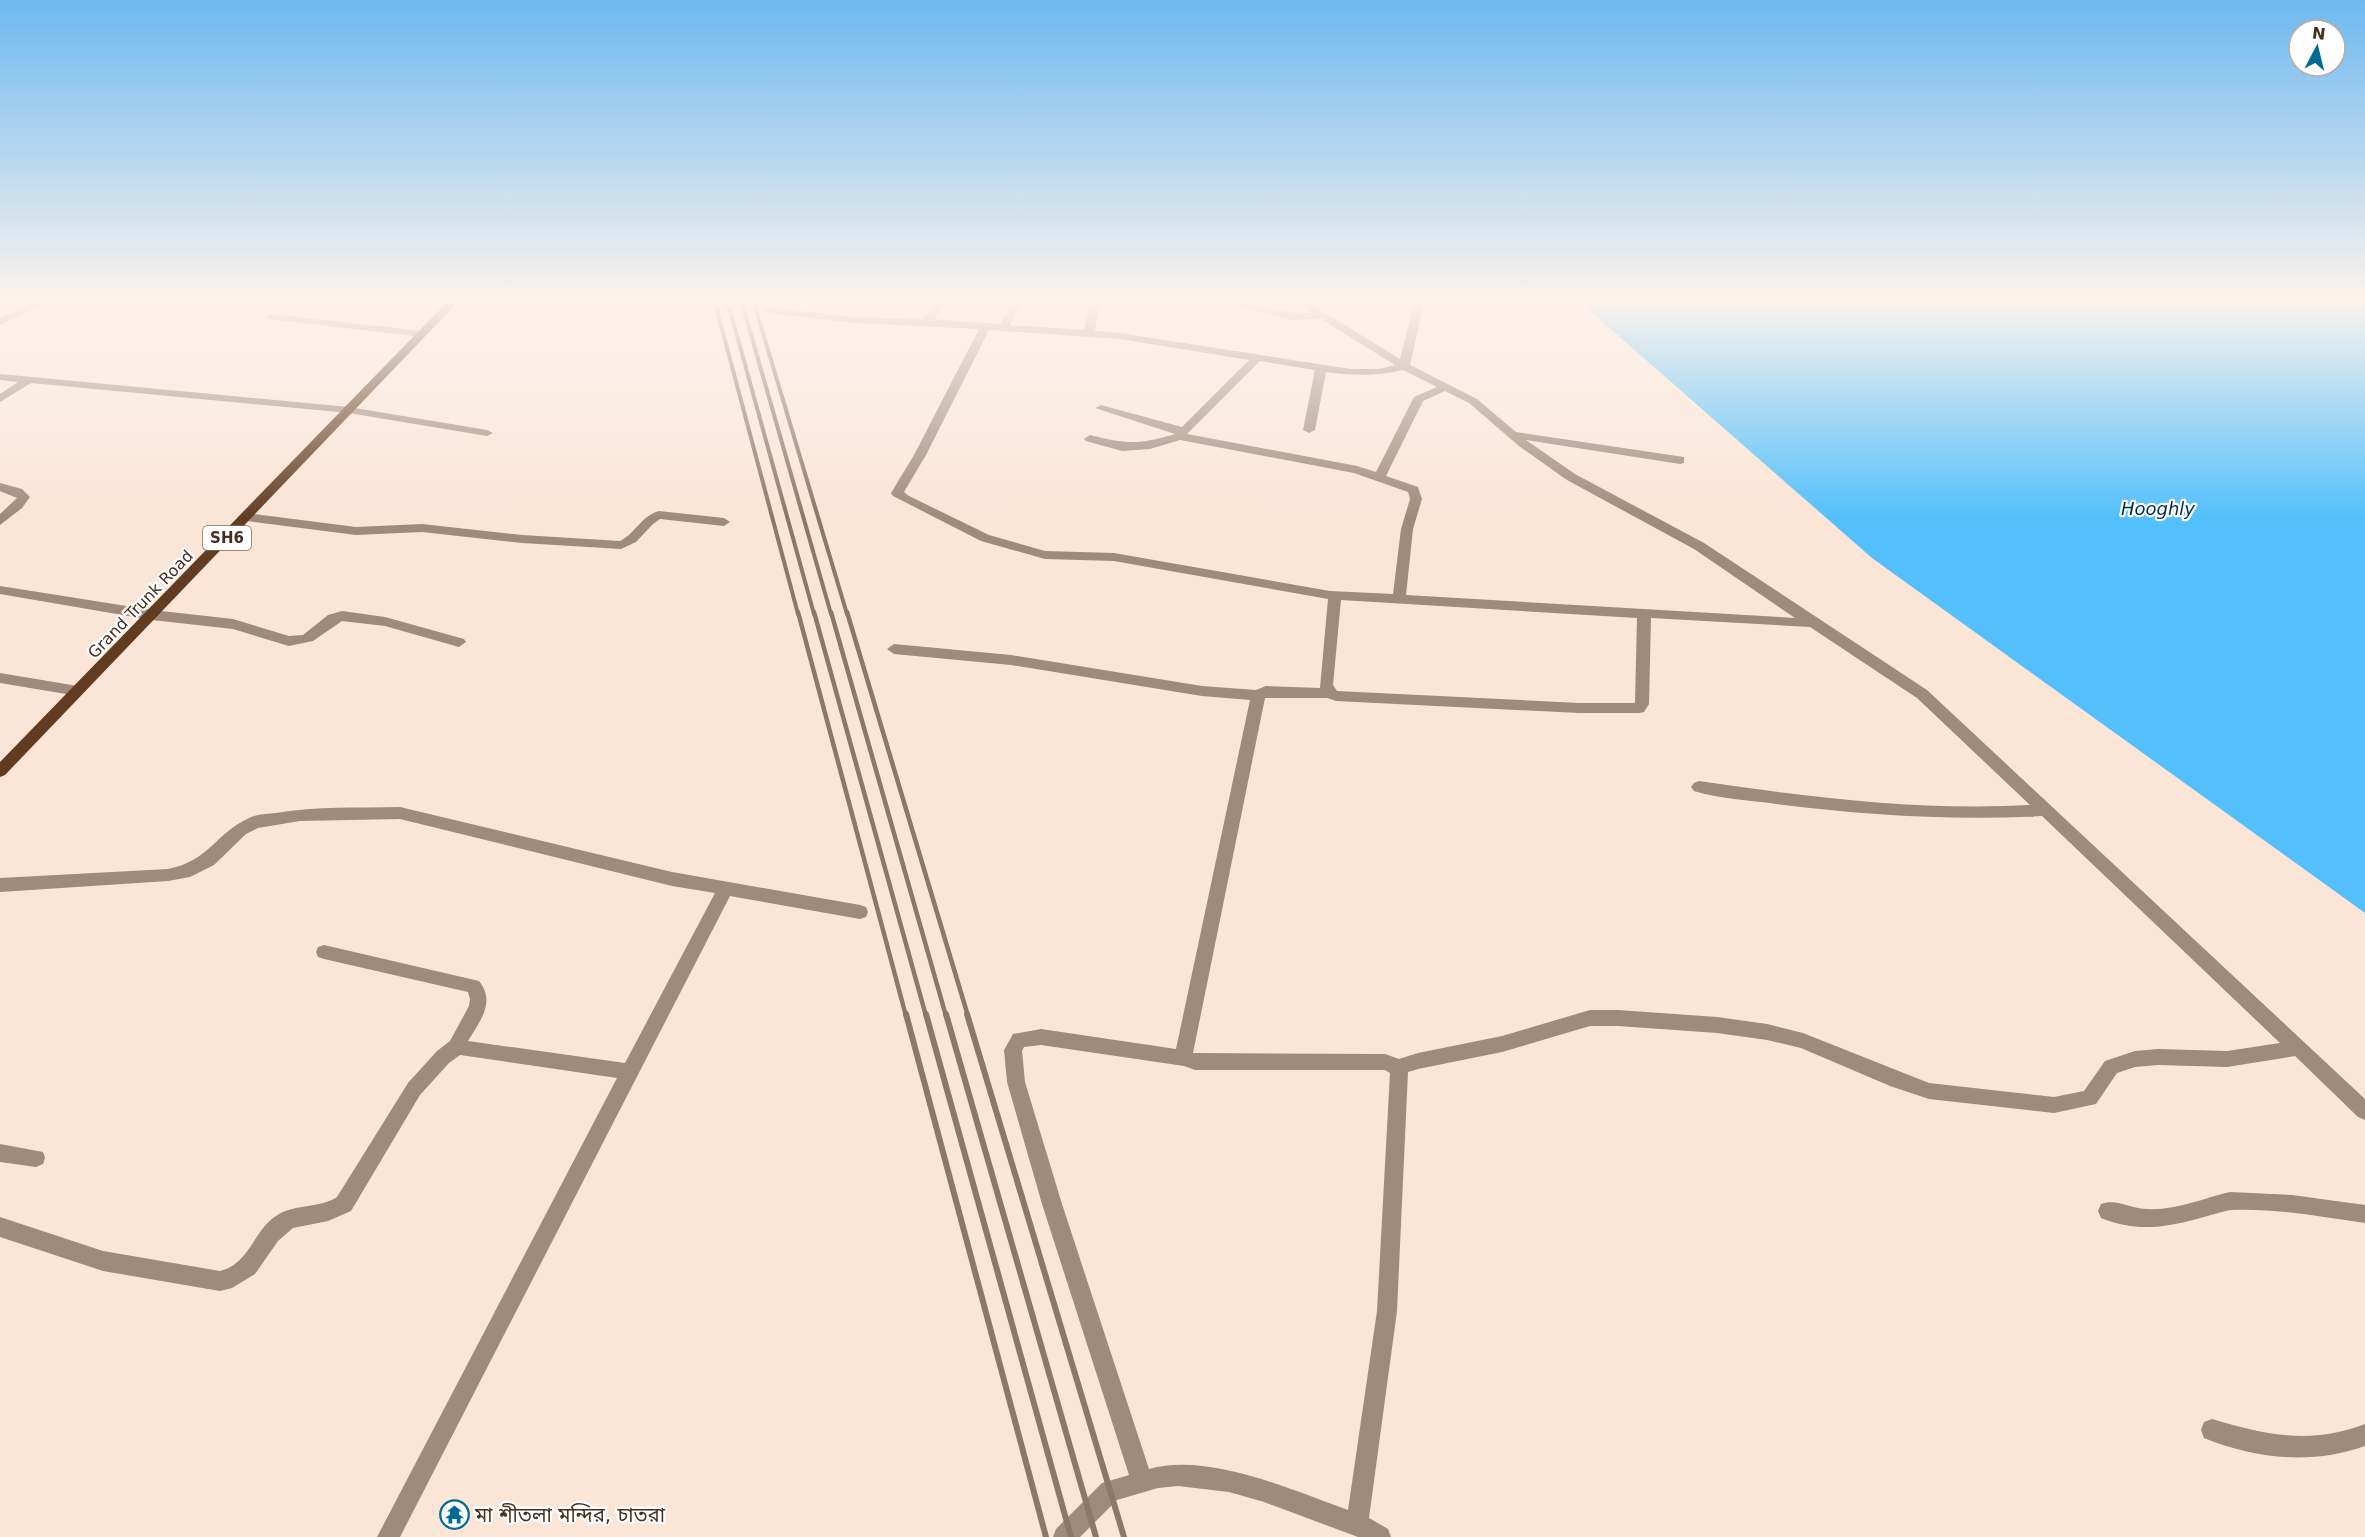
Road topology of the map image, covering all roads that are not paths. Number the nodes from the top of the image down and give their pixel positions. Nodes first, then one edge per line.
1 (383, 375) edge
2 (961, 375) edge
3 (1239, 375) edge
4 (1320, 375) edge
5 (1421, 375) edge
6 (0, 377) edge
7 (28, 380) junction
8 (1446, 387) junction
9 (0, 399) edge
10 (1101, 408) dead end
11 (349, 410) junction
12 (1309, 430) dead end
13 (487, 433) dead end
14 (1182, 433) junction
15 (1511, 435) junction
16 (1090, 439) dead end
17 (1680, 460) dead end
18 (1379, 478) junction
19 (0, 487) edge
20 (247, 517) junction
21 (0, 521) edge
22 (724, 522) dead end
23 (0, 590) edge
24 (1335, 596) junction
25 (1399, 599) junction
26 (1644, 614) junction
27 (152, 615) junction
28 (1811, 623) junction
29 (459, 642) dead end
30 (894, 650) dead end
31 (0, 678) edge
32 (78, 692) junction
33 (1328, 693) junction
34 (1258, 695) junction
35 (0, 771) edge
36 (1699, 787) dead end
37 (2047, 810) junction
38 (0, 885) edge
39 (725, 890) junction
40 (860, 912) dead end
41 (324, 952) dead end
42 (459, 1045) junction
43 (2298, 1048) junction
44 (1185, 1058) junction
45 (1397, 1068) junction
46 (629, 1072) junction
47 (2365, 1111) edge
48 (0, 1153) edge
49 (36, 1158) dead end
50 (2108, 1211) dead end
51 (2365, 1214) edge
52 (0, 1227) edge
53 (2212, 1430) dead end
54 (2365, 1435) edge
55 (1142, 1482) junction
56 (1357, 1524) junction
57 (388, 1537) edge
58 (1064, 1537) edge
59 (1380, 1537) edge

1 - 11 main road, Grand Trunk Road / SH6
2 - 24 street
3 - 14 street
4 - 12 street
5 - 8 street
6 - 7 street
7 - 9 street
7 - 11 street
8 - 15 street
8 - 18 street
10 - 14 street
11 - 13 street
11 - 20 main road, Grand Trunk Road / SH6
14 - 16 street
14 - 18 street
15 - 17 street
15 - 28 street
18 - 25 street
19 - 21 street
20 - 22 street
20 - 27 main road, Grand Trunk Road / SH6
23 - 27 street
24 - 25 street
24 - 33 street
25 - 26 street
26 - 28 street
26 - 33 street
27 - 29 street
27 - 32 main road, Grand Trunk Road / SH6
28 - 37 street
30 - 34 street
31 - 32 street
32 - 35 main road, Grand Trunk Road / SH6
33 - 34 street
34 - 44 street
36 - 37 street
37 - 43 street
38 - 39 street
39 - 40 street
39 - 46 street
41 - 42 street
42 - 46 street
42 - 52 street
43 - 45 street
43 - 47 street
44 - 45 street
44 - 55 street
45 - 56 street
46 - 57 street
48 - 49 street
50 - 51 street
53 - 54 street
55 - 56 street
55 - 58 street
56 - 59 street

